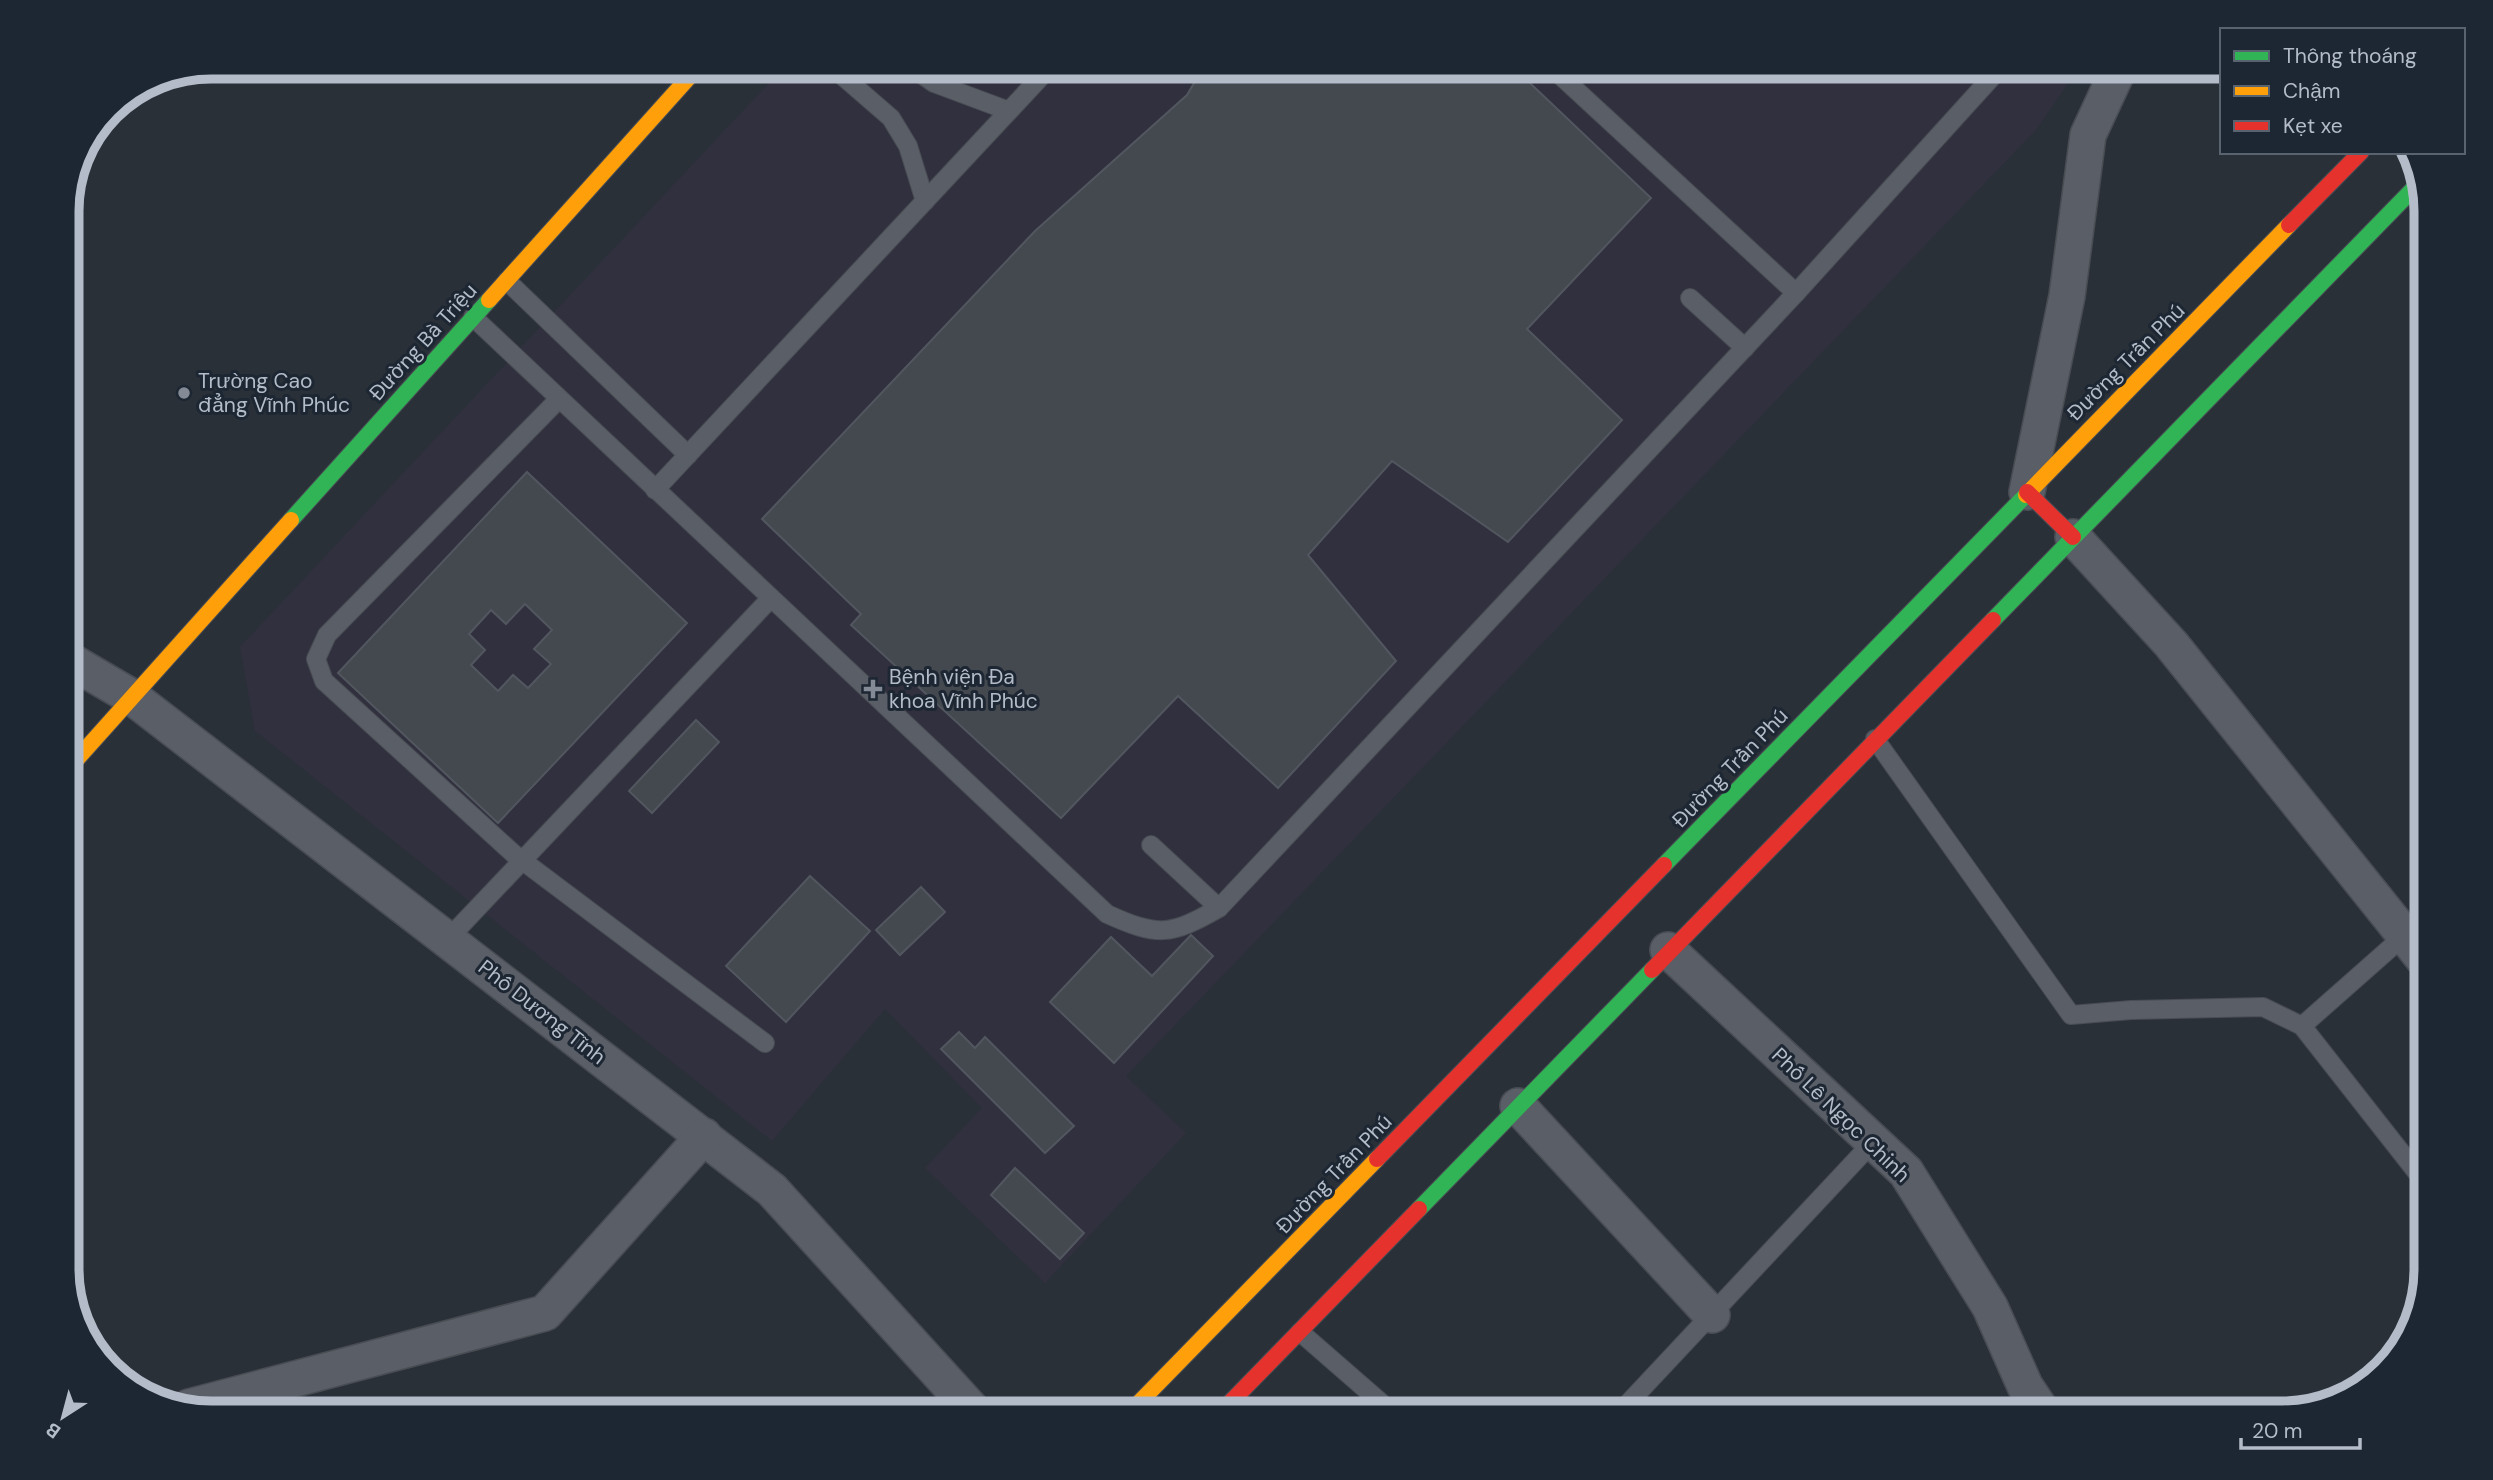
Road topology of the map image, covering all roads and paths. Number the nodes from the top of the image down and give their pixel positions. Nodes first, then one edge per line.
1 (684, 79) edge
2 (846, 79) edge
3 (930, 79) edge
4 (1039, 79) edge
5 (1564, 79) edge
6 (1990, 79) edge
7 (2114, 79) edge
8 (1009, 111) junction
9 (2359, 154) edge
10 (2413, 190) edge
11 (925, 201) junction
12 (506, 281) junction
13 (1796, 293) junction
14 (1690, 298) dead end
15 (473, 317) junction
16 (1745, 348) junction
17 (559, 399) junction
18 (688, 455) junction
19 (655, 490) junction
20 (2027, 492) junction
21 (2073, 537) junction
22 (771, 598) junction
23 (79, 666) edge
24 (132, 697) junction
25 (1875, 739) junction
26 (79, 757) edge
27 (1151, 845) dead end
28 (522, 861) junction
29 (1219, 908) junction
30 (447, 940) junction
31 (2414, 945) edge
32 (1668, 950) junction
33 (2414, 956) edge
34 (2302, 1026) junction
35 (765, 1043) dead end
36 (1518, 1106) junction
37 (704, 1136) junction
38 (1873, 1142) junction
39 (2414, 1168) edge
40 (1712, 1315) junction
41 (1300, 1332) junction
42 (215, 1401) edge
43 (964, 1401) edge
44 (1141, 1401) edge
45 (1232, 1401) edge
46 (1379, 1401) edge
47 (1630, 1401) edge
48 (2035, 1401) edge

1 - 12 main road, Đường Bà Triệu
2 - 11 lane
3 - 8 lane
4 - 8 lane
5 - 13 lane
6 - 13 lane
7 - 20 street
8 - 11 lane
9 - 20 main road, Đường Trần Phú
10 - 21 main road
11 - 18 lane
12 - 15 main road, Đường Bà Triệu
12 - 18 lane
13 - 16 lane
14 - 16 lane
15 - 17 lane
15 - 24 main road, Đường Bà Triệu
16 - 29 lane
17 - 19 lane
17 - 28 lane
18 - 19 lane
19 - 22 lane
20 - 21 main road
20 - 44 main road, Đường Trần Phú
21 - 25 main road
21 - 31 street
22 - 28 lane
22 - 29 lane
23 - 24 street, Phố Dương Tĩnh
24 - 26 main road, Đường Bà Triệu
24 - 30 street, Phố Dương Tĩnh
25 - 32 main road
25 - 34 lane
27 - 29 lane
28 - 30 lane
28 - 35 lane
30 - 37 street, Phố Dương Tĩnh
32 - 36 main road
32 - 38 street, Phố Lê Ngọc Chinh
33 - 34 lane
34 - 39 lane
36 - 40 street
36 - 41 main road
37 - 42 street
37 - 43 street, Phố Dương Tĩnh
38 - 40 lane
38 - 48 street, Phố Lê Ngọc Chinh
40 - 47 lane
41 - 45 main road
41 - 46 lane

